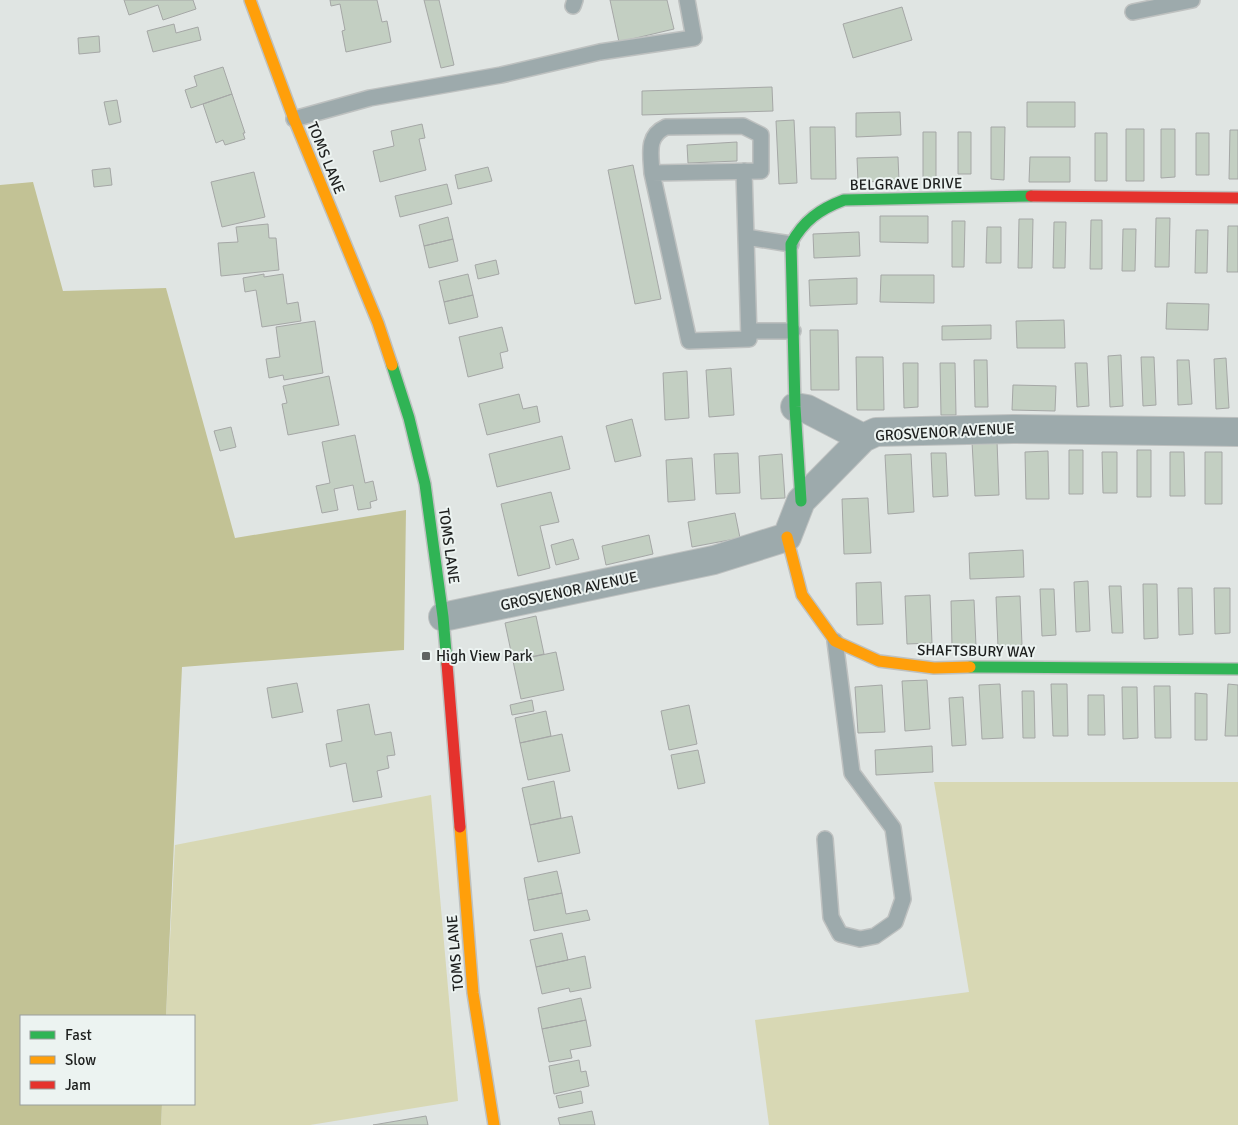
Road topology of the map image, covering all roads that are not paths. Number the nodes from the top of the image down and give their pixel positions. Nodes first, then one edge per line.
1 (250, 0) edge
2 (687, 0) edge
3 (1192, 0) edge
4 (1133, 12) dead end
5 (294, 119) junction
6 (744, 171) junction
7 (652, 173) junction
8 (1238, 198) edge
9 (746, 237) junction
10 (791, 244) junction
11 (793, 330) junction
12 (749, 331) junction
13 (795, 407) junction
14 (1238, 432) edge
15 (863, 438) junction
16 (801, 501) junction
17 (788, 537) junction
18 (443, 617) junction
19 (835, 641) junction
20 (1238, 669) edge
21 (825, 839) dead end
22 (494, 1125) edge

1 - 5 street, TOMS LANE
2 - 5 lane
3 - 4 lane
5 - 18 street, TOMS LANE
6 - 7 lane
6 - 7 lane
6 - 9 lane
7 - 12 lane
8 - 10 street, BELGRAVE DRIVE
9 - 10 lane
9 - 12 lane
10 - 11 street
11 - 12 lane
11 - 13 street
13 - 15 street
13 - 16 street
14 - 15 street, GROSVENOR AVENUE
15 - 16 street, GROSVENOR AVENUE
16 - 17 street, GROSVENOR AVENUE
17 - 18 street, GROSVENOR AVENUE
17 - 19 street, SHAFTSBURY WAY
18 - 22 street, TOMS LANE
19 - 20 street, SHAFTSBURY WAY
19 - 21 lane

